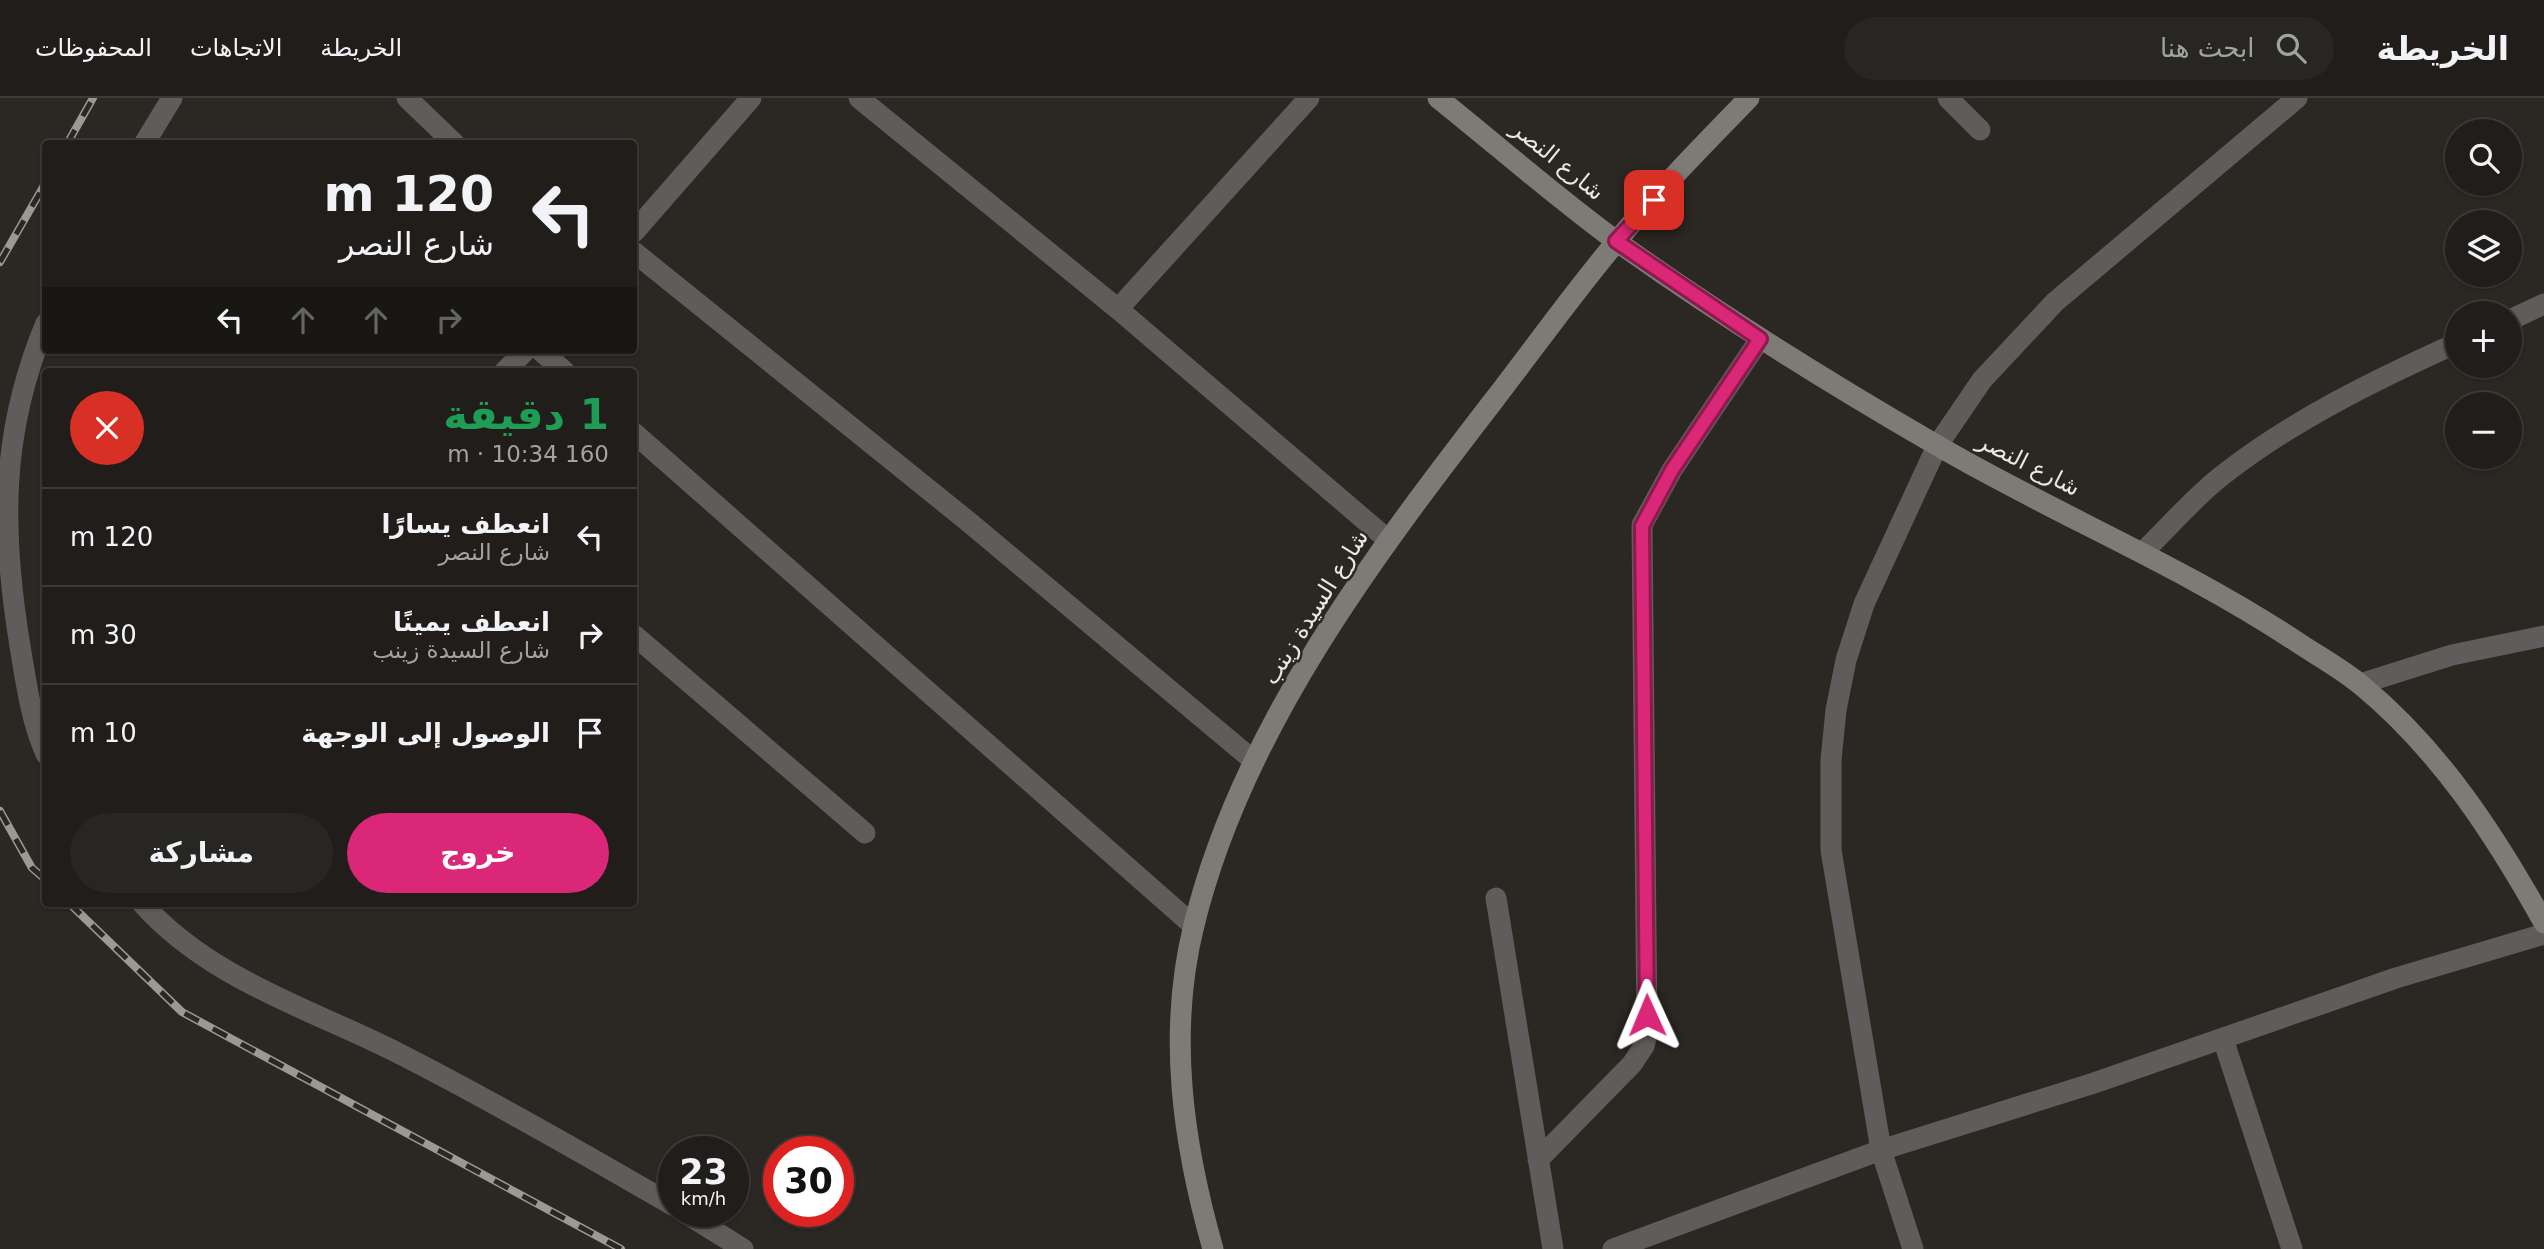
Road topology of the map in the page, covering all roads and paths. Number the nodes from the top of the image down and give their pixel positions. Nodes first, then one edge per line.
1 (172, 98) edge
2 (407, 98) edge
3 (751, 98) edge
4 (859, 98) edge
5 (1309, 98) edge
6 (1438, 98) edge
7 (1749, 98) edge
8 (1948, 98) edge
9 (2297, 98) edge
10 (1980, 130) dead end
11 (146, 140) edge
12 (451, 140) edge
13 (637, 229) edge
14 (1616, 241) junction
15 (637, 254) edge
16 (2544, 304) edge
17 (1118, 309) junction
18 (2522, 314) edge
19 (42, 332) edge
20 (1760, 339) junction
21 (2445, 348) edge
22 (522, 354) edge
23 (545, 354) edge
24 (508, 368) edge
25 (561, 368) edge
26 (637, 436) edge
27 (1937, 446) junction
28 (1387, 539) junction
29 (2143, 552) junction
30 (2544, 636) edge
31 (637, 638) edge
32 (2360, 684) junction
33 (42, 746) edge
34 (1254, 761) junction
35 (864, 833) dead end
36 (1496, 898) dead end
37 (146, 907) edge
38 (2544, 923) edge
39 (1194, 926) junction
40 (2544, 934) edge
41 (2223, 1040) junction
42 (1881, 1150) junction
43 (1538, 1160) junction
44 (658, 1197) edge
45 (708, 1227) edge
46 (743, 1249) edge
47 (1213, 1249) edge
48 (1553, 1249) edge
49 (1613, 1249) edge
50 (1913, 1249) edge
51 (2292, 1249) edge

1 - 11 street
2 - 12 street
3 - 13 street
4 - 17 street
5 - 17 street
6 - 14 street, شارع النصر
7 - 14 street, شارع السيدة زينب
8 - 10 street
9 - 27 street
14 - 20 street, شارع النصر
14 - 28 street, شارع السيدة زينب
15 - 34 street
16 - 18 street
17 - 28 street
19 - 33 street
20 - 27 street, شارع النصر
20 - 43 street
21 - 29 street
22 - 24 street
23 - 25 street
26 - 39 street
27 - 29 street, شارع النصر
27 - 42 street
28 - 34 street, شارع السيدة زينب
29 - 32 street, شارع النصر
30 - 32 street
31 - 35 street
32 - 38 street, شارع النصر
34 - 39 street, شارع السيدة زينب
36 - 43 street
37 - 44 street
39 - 47 street, شارع السيدة زينب
40 - 41 street
41 - 42 street
41 - 51 street
42 - 49 street
42 - 50 street
43 - 48 street
45 - 46 street

